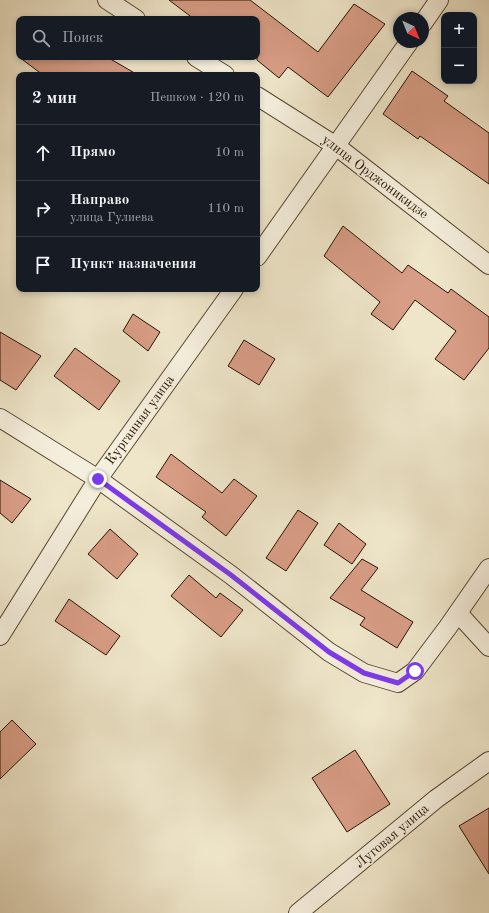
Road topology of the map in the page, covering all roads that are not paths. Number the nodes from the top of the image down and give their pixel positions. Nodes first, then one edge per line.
1 (107, 0) edge
2 (439, 0) edge
3 (429, 14) edge
4 (131, 16) edge
5 (405, 48) edge
6 (201, 60) edge
7 (220, 72) edge
8 (260, 98) edge
9 (336, 146) junction
10 (260, 253) edge
11 (489, 265) edge
12 (232, 292) edge
13 (0, 418) edge
14 (98, 479) junction
15 (489, 568) edge
16 (458, 613) junction
17 (0, 636) edge
18 (489, 646) edge
19 (489, 761) edge
20 (298, 913) edge

1 - 4 street
2 - 3 street
5 - 9 street
6 - 7 street
8 - 9 street, улица Орджоникидзе
9 - 10 street
9 - 11 street, улица Орджоникидзе
12 - 14 street, Курганная улица
13 - 14 street
14 - 16 street
14 - 17 street, Курганная улица
15 - 16 street
16 - 18 street
19 - 20 street, Луговая улица

